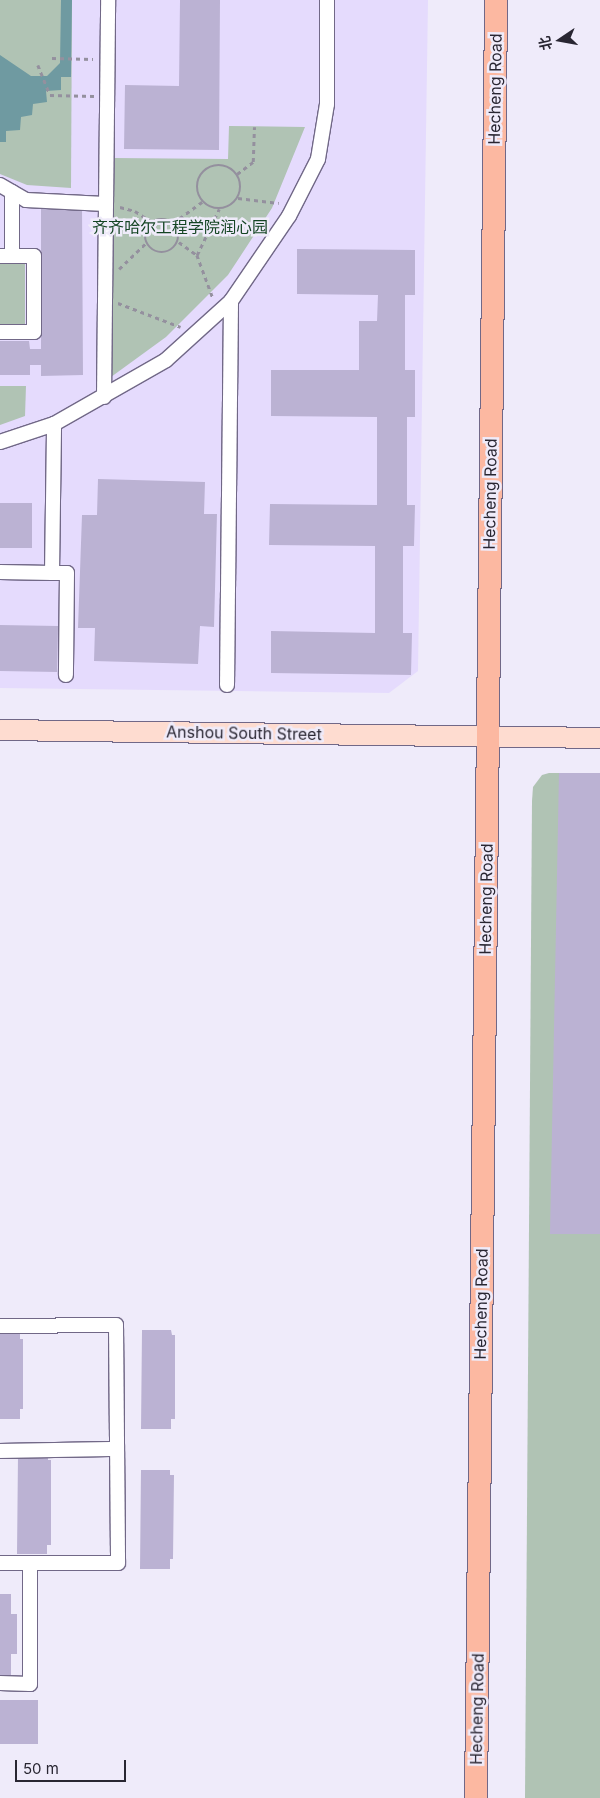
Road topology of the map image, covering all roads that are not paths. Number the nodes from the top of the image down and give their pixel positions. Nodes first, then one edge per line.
1 (108, 0) edge
2 (327, 0) edge
3 (496, 0) edge
4 (0, 185) edge
5 (12, 192) junction
6 (105, 204) junction
7 (6, 256) edge
8 (231, 301) junction
9 (0, 332) edge
10 (104, 397) junction
11 (54, 424) junction
12 (0, 442) edge
13 (0, 572) edge
14 (52, 572) junction
15 (66, 675) dead end
16 (227, 685) dead end
17 (0, 730) edge
18 (488, 736) junction
19 (600, 738) edge
20 (0, 1326) edge
21 (117, 1449) junction
22 (0, 1450) edge
23 (0, 1563) edge
24 (30, 1563) junction
25 (0, 1683) edge
26 (476, 1798) edge

1 - 6 street
2 - 8 street
3 - 18 main road, Hecheng Road
4 - 5 street
5 - 6 street
5 - 7 street
6 - 10 street
7 - 9 street
8 - 10 street
8 - 16 street
10 - 11 street
11 - 12 street
11 - 14 street
13 - 14 street
14 - 15 street
17 - 18 street, Anshou South Street
18 - 19 street, Anshou South Street
18 - 26 main road, Hecheng Road
20 - 21 street
21 - 22 street
21 - 24 street
23 - 24 street
24 - 25 street

